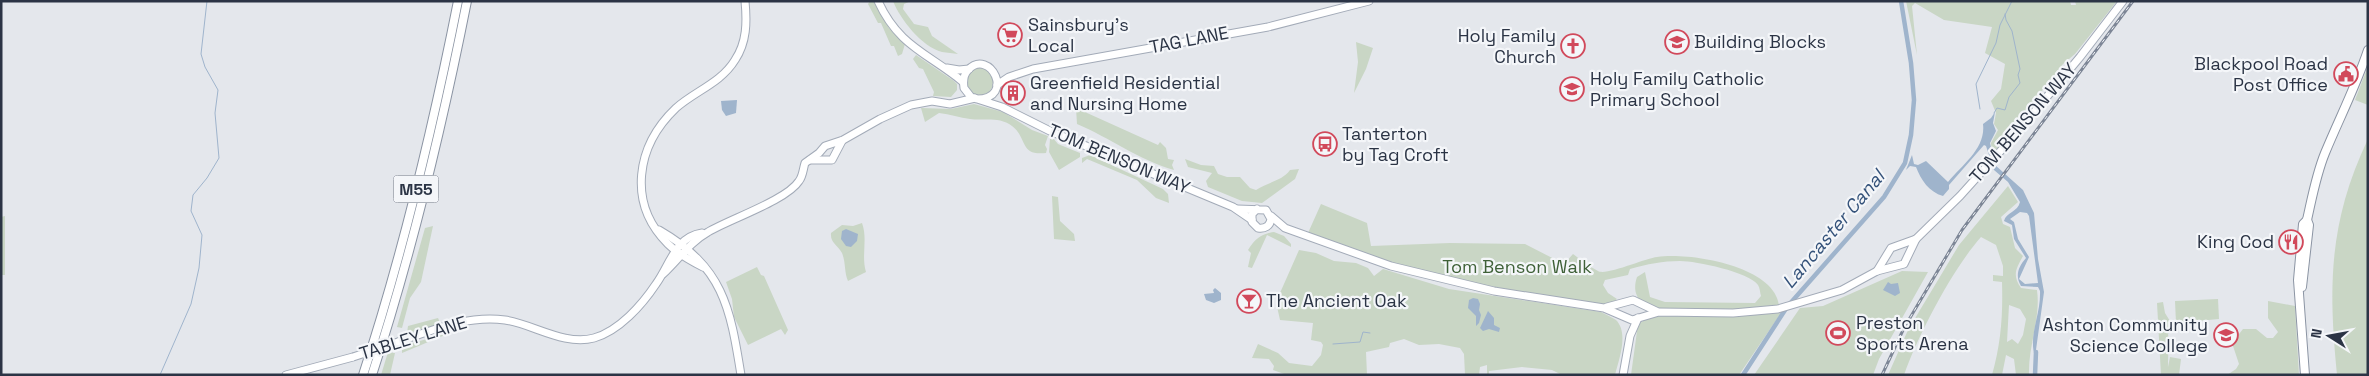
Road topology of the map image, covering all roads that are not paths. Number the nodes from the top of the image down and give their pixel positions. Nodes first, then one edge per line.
1 (458, 1) edge
2 (467, 1) edge
3 (745, 1) edge
4 (878, 1) edge
5 (1370, 1) edge
6 (2122, 1) edge
7 (2368, 50) edge
8 (944, 68) junction
9 (969, 69) junction
10 (996, 75) junction
11 (1009, 77) junction
12 (963, 84) junction
13 (996, 88) junction
14 (976, 99) junction
15 (955, 103) junction
16 (1002, 107) junction
17 (843, 140) junction
18 (830, 145) junction
19 (821, 152) junction
20 (836, 152) junction
21 (825, 159) junction
22 (810, 160) junction
23 (1237, 209) junction
24 (1257, 210) junction
25 (1271, 216) junction
26 (1252, 220) junction
27 (657, 228) junction
28 (1264, 228) junction
29 (1285, 228) junction
30 (1916, 239) junction
31 (684, 246) junction
32 (1900, 246) junction
33 (679, 252) junction
34 (1888, 256) junction
35 (1908, 256) junction
36 (1895, 266) junction
37 (703, 267) junction
38 (1877, 271) junction
39 (1624, 304) junction
40 (1639, 304) junction
41 (1604, 308) junction
42 (1659, 312) junction
43 (1624, 316) junction
44 (1638, 317) junction
45 (1630, 336) junction
46 (286, 375) edge
47 (363, 375) edge
48 (372, 375) edge
49 (741, 375) edge
50 (1623, 375) edge
51 (2305, 375) edge

1 - 47 highway, M55
2 - 48 highway, M55
3 - 27 main road
4 - 8 main road
5 - 11 main road, TAG LANE
6 - 30 main road, TOM BENSON WAY
7 - 51 highway
8 - 9 main road
8 - 12 main road
9 - 10 main road
9 - 12 main road
10 - 11 main road, TAG LANE
10 - 13 main road
11 - 13 main road, TAG LANE
12 - 14 main road
12 - 15 main road
13 - 14 main road
13 - 16 main road
14 - 15 main road
14 - 16 main road, TOM BENSON WAY
15 - 17 main road, TABLEY LANE
16 - 23 main road, TOM BENSON WAY
17 - 18 main road, TABLEY LANE
17 - 20 main road
18 - 19 main road, TABLEY LANE
18 - 20 main road
19 - 21 main road
19 - 22 main road, TABLEY LANE
20 - 21 main road
21 - 22 main road
22 - 31 main road, TABLEY LANE
23 - 24 main road, TOM BENSON WAY
23 - 26 main road, TOM BENSON WAY
24 - 25 main road
24 - 26 main road
25 - 28 main road
25 - 29 main road
26 - 28 main road
27 - 31 main road
27 - 33 main road
28 - 29 main road
29 - 41 main road
30 - 32 main road, TOM BENSON WAY
30 - 35 main road, TOM BENSON WAY
31 - 33 main road, TABLEY LANE
31 - 37 main road
32 - 34 main road
32 - 35 main road
33 - 37 main road
33 - 46 main road, TABLEY LANE, bridge
34 - 36 main road
34 - 38 main road
35 - 36 main road
36 - 38 main road
37 - 49 main road
38 - 42 main road
39 - 40 main road
39 - 41 main road
39 - 43 main road
40 - 42 main road
40 - 44 main road
41 - 43 main road
42 - 44 main road
43 - 44 main road
43 - 45 main road
44 - 45 main road
45 - 50 main road

